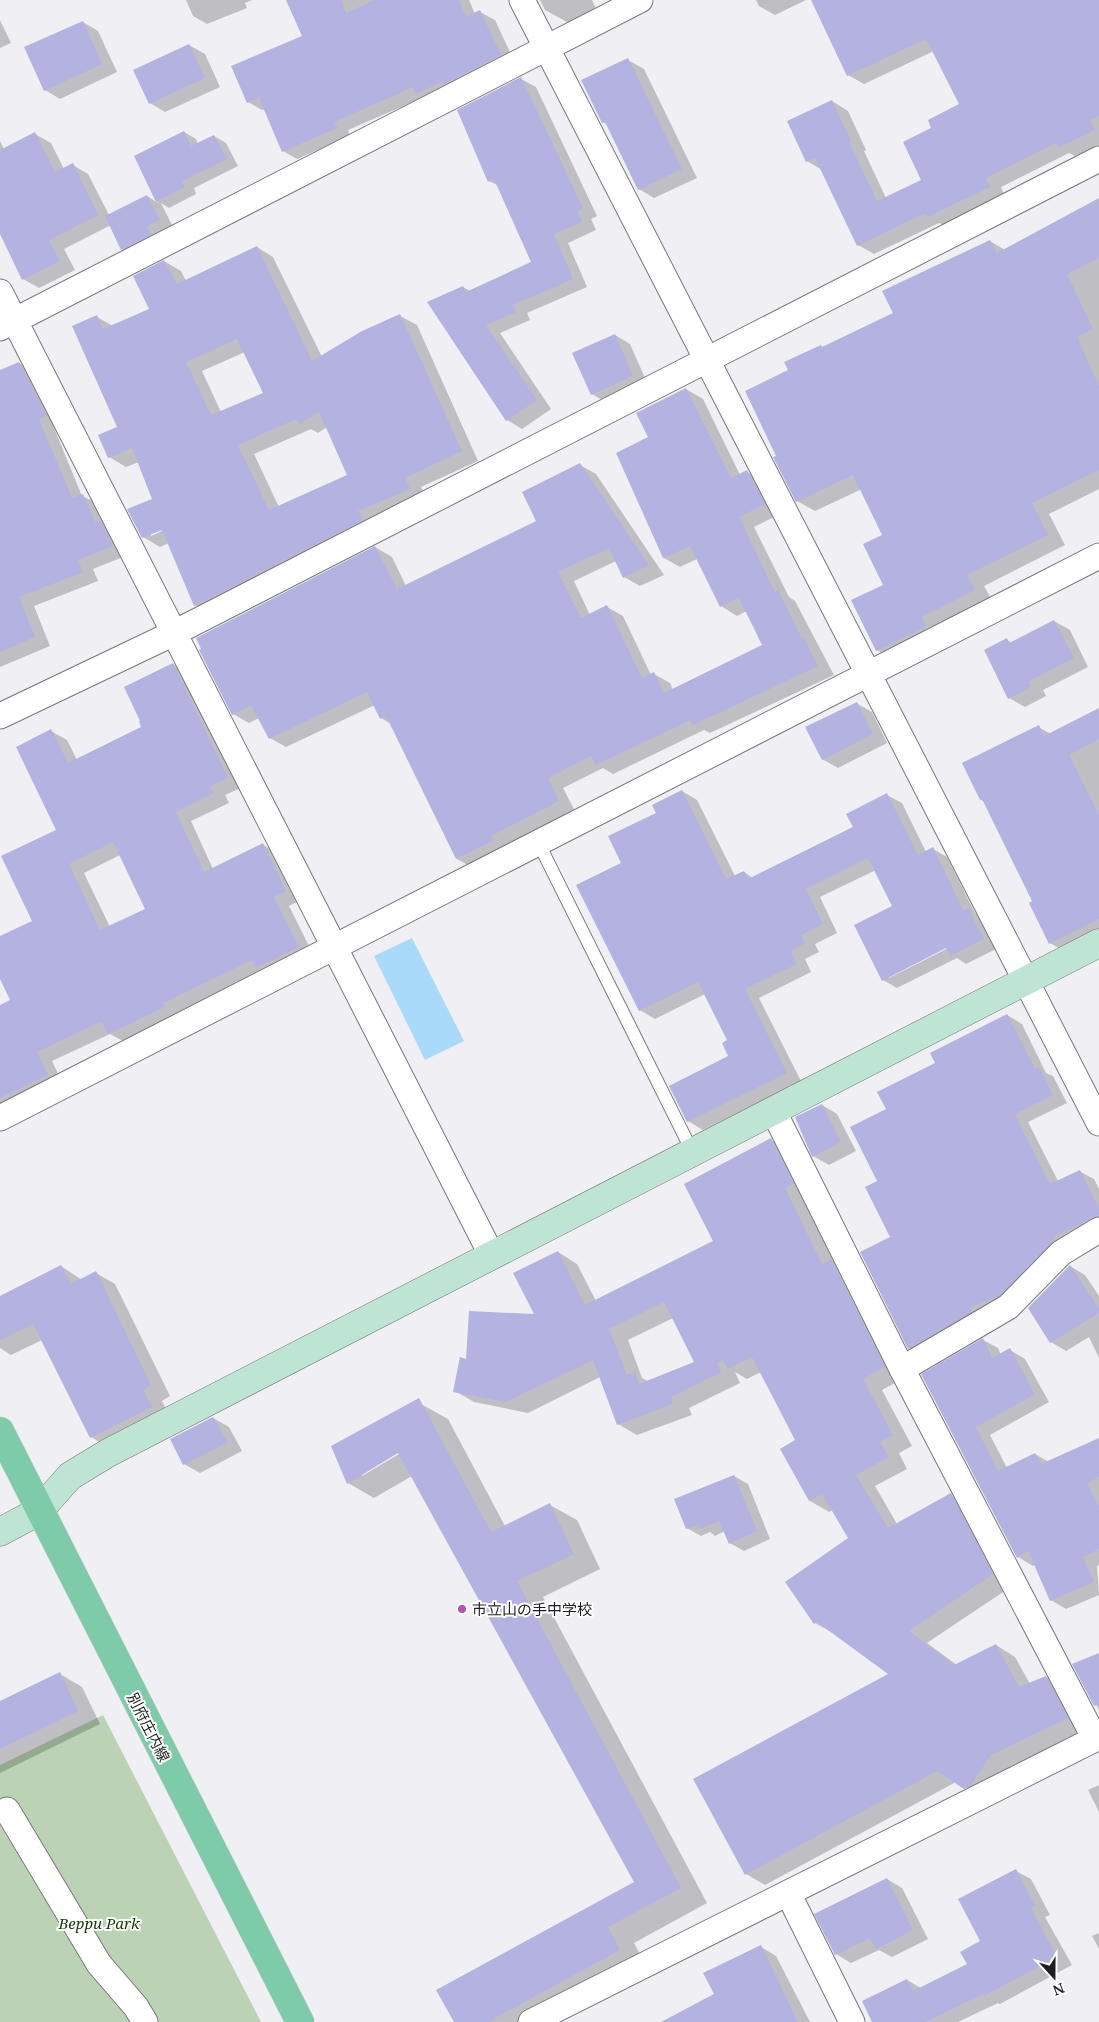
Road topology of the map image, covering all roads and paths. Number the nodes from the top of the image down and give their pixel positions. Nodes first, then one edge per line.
1 (522, 0) edge
2 (640, 0) edge
3 (547, 48) junction
4 (1099, 159) edge
5 (0, 292) edge
6 (7, 324) edge
7 (706, 358) junction
8 (1099, 556) edge
9 (174, 633) junction
10 (868, 674) junction
11 (0, 716) edge
12 (538, 842) junction
13 (1099, 943) edge
14 (334, 947) junction
15 (1026, 980) junction
16 (773, 1110) junction
17 (0, 1118) edge
18 (1099, 1123) edge
19 (692, 1151) junction
20 (1099, 1230) edge
21 (491, 1254) junction
22 (902, 1369) junction
23 (0, 1431) edge
24 (40, 1512) junction
25 (0, 1532) edge
26 (1097, 1738) edge
27 (6, 1810) dead end
28 (788, 1893) junction
29 (145, 2022) edge
30 (300, 2022) edge
31 (531, 2022) edge
32 (852, 2022) edge

1 - 3 street
2 - 3 street
3 - 6 street
3 - 7 street
4 - 7 street
5 - 6 street
6 - 9 street
7 - 9 street
7 - 10 street
8 - 10 street
9 - 11 street
9 - 14 street
10 - 12 street
10 - 15 street
12 - 14 street
12 - 19 lane
13 - 15 street
14 - 17 street
14 - 21 street
15 - 16 street
15 - 18 street
16 - 19 street
16 - 22 street
19 - 21 street
20 - 22 street
21 - 24 street
22 - 26 street
23 - 24 main road, 別府庄内線
24 - 25 street
24 - 30 main road, 別府庄内線
26 - 28 street
27 - 29 street
28 - 31 street
28 - 32 street

